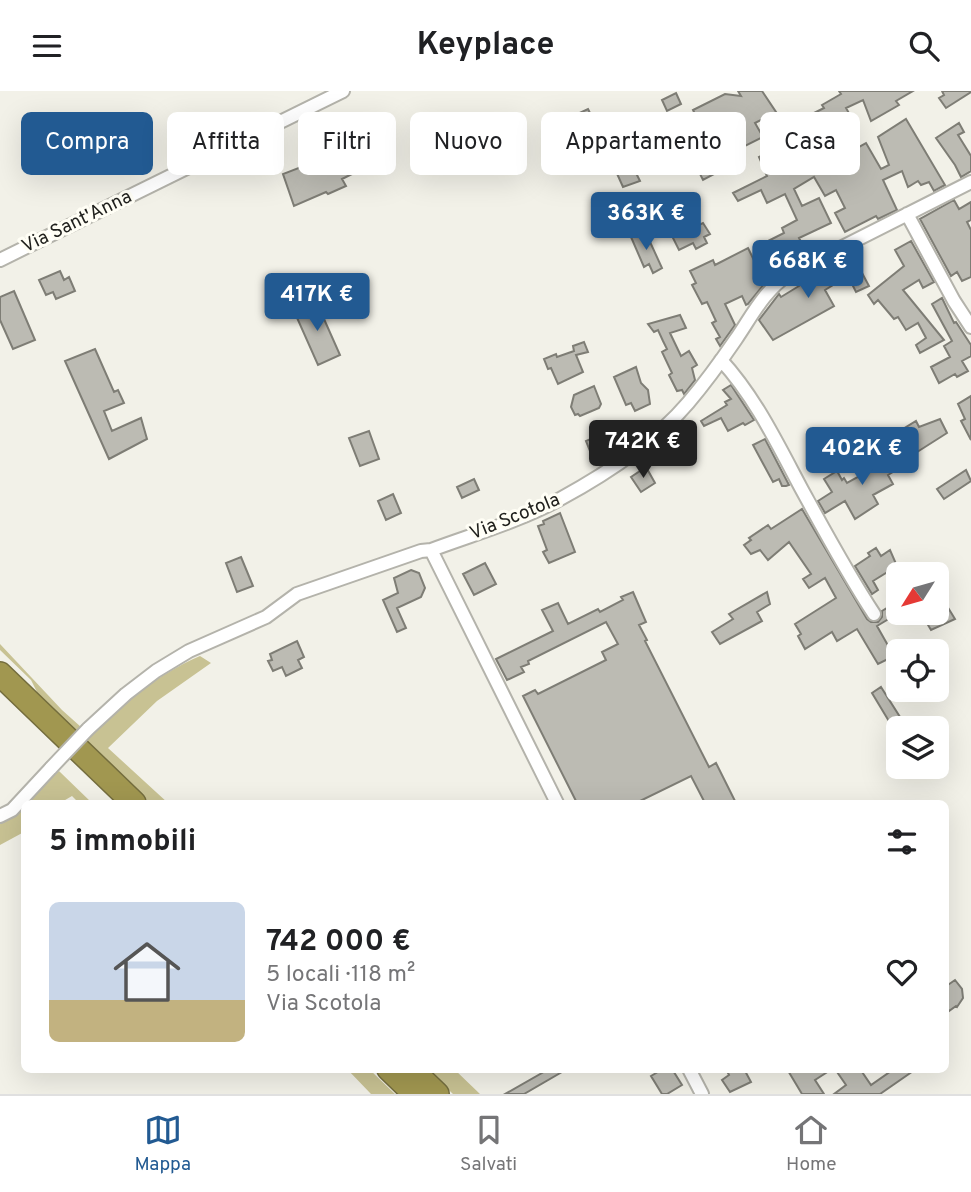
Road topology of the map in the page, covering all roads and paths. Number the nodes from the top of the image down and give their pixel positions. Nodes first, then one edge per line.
1 (343, 91) edge
2 (971, 182) edge
3 (907, 214) junction
4 (0, 260) edge
5 (971, 327) edge
6 (721, 360) junction
7 (431, 550) junction
8 (874, 614) dead end
9 (0, 674) edge
10 (0, 695) edge
11 (21, 800) edge
12 (21, 800) edge
13 (110, 800) edge
14 (131, 800) edge
15 (556, 800) edge
16 (0, 816) edge
17 (393, 1073) edge
18 (415, 1073) edge
19 (691, 1073) edge
20 (415, 1094) edge
21 (437, 1094) edge
22 (702, 1094) edge

1 - 4 street, Via Sant'Anna
2 - 3 street, Via Scotola
3 - 5 street
3 - 6 street, Via Scotola
6 - 7 street, Via Scotola
6 - 8 street
7 - 11 street, Via Scotola, bridge
7 - 15 street
9 - 14 highway
10 - 13 highway
12 - 16 street, Via Scotola, bridge
17 - 20 highway
18 - 21 highway
19 - 22 street

